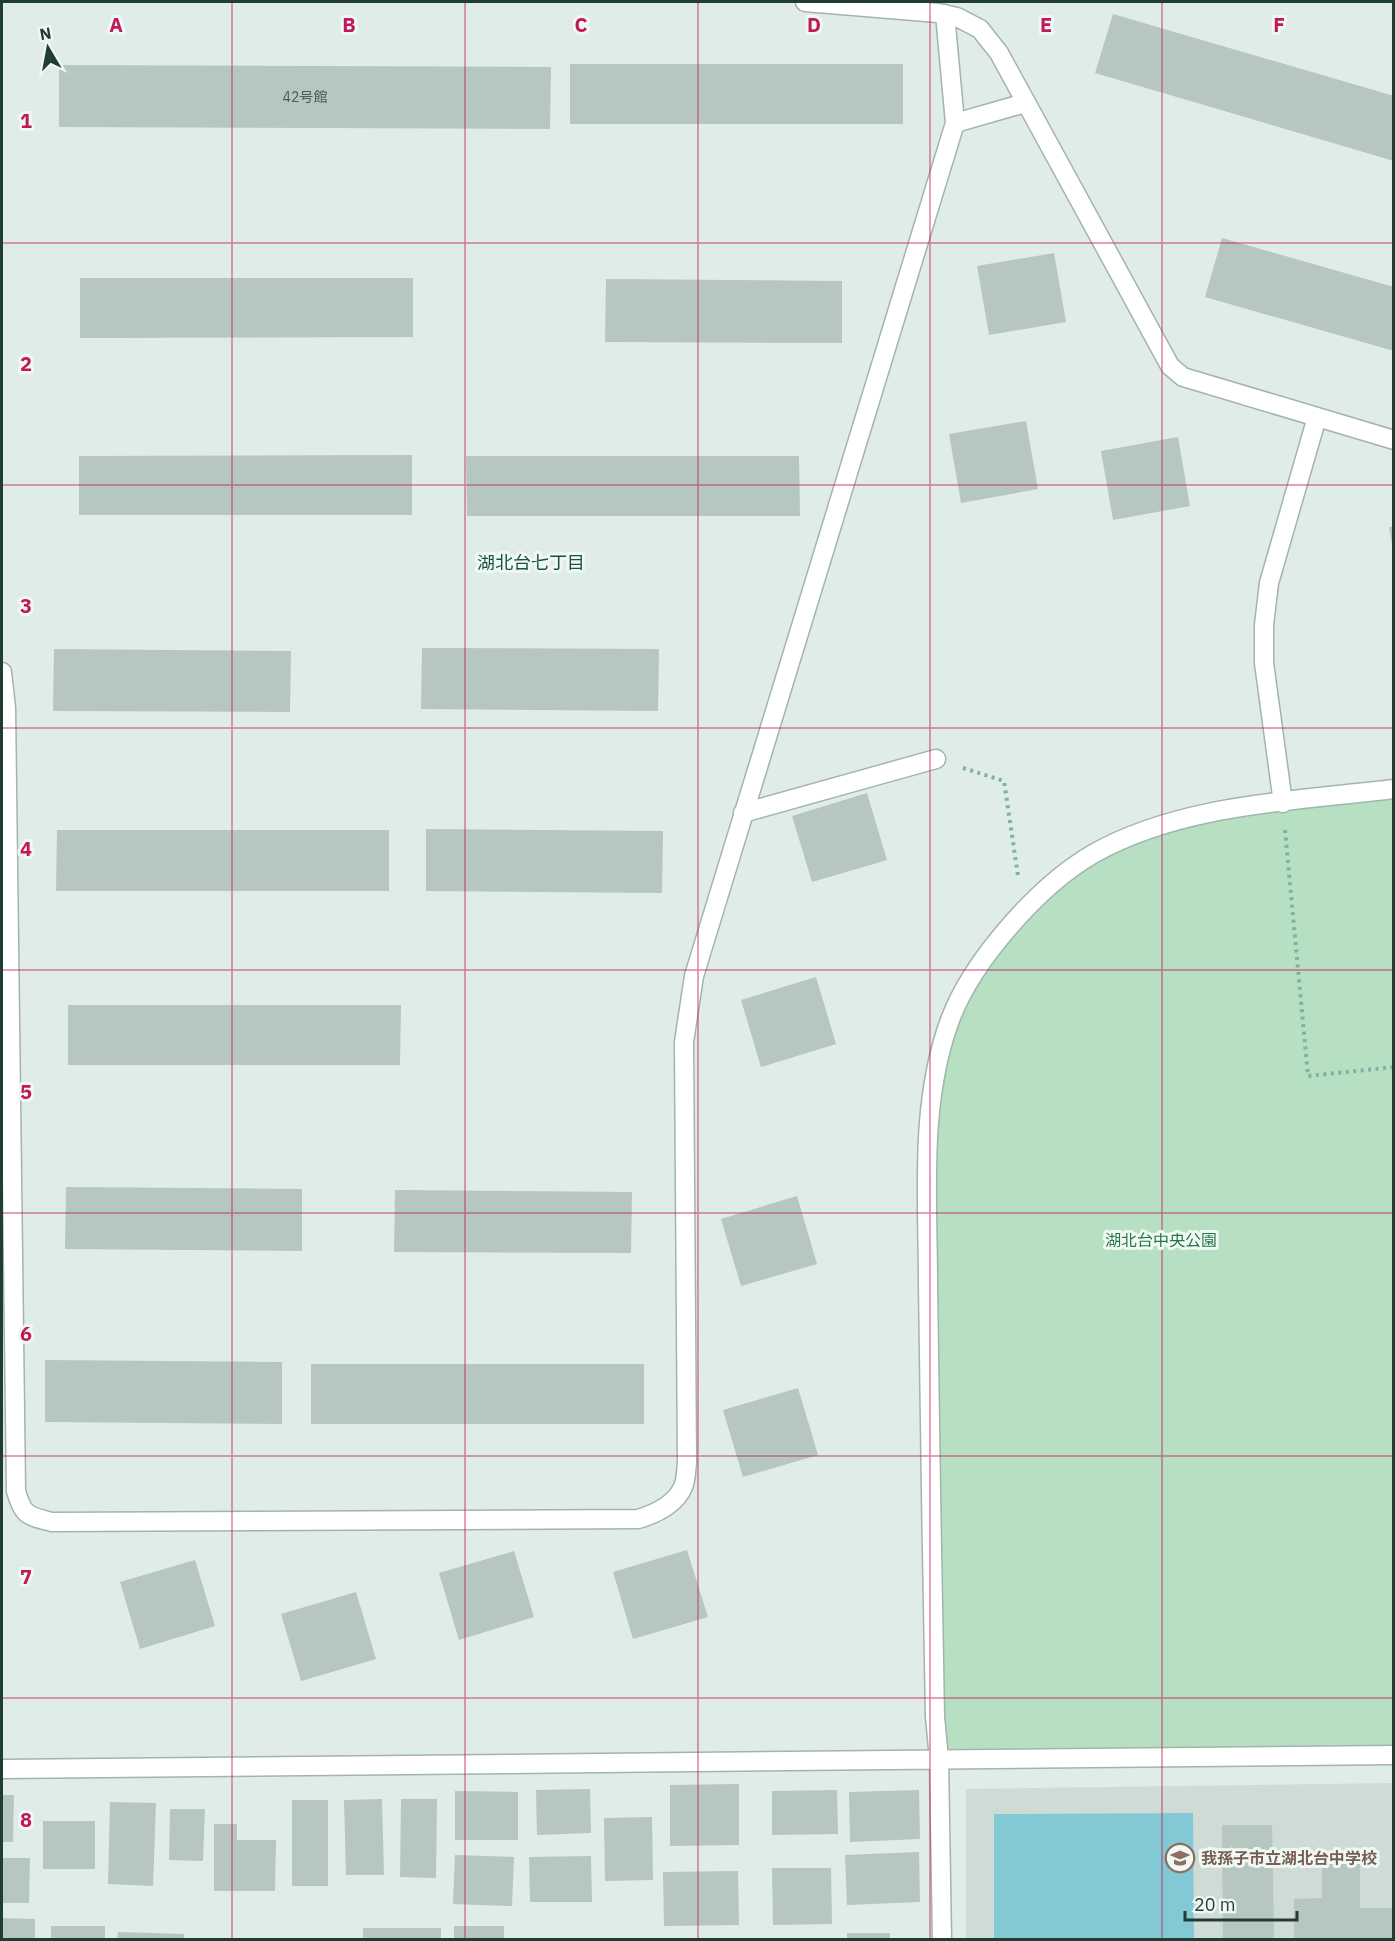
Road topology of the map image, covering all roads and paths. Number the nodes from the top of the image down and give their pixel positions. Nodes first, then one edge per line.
1 (805, 2) edge
2 (945, 14) junction
3 (1025, 103) junction
4 (954, 123) junction
5 (1317, 417) junction
6 (1394, 440) edge
7 (2, 672) edge
8 (936, 759) joint
9 (1394, 789) edge
10 (1283, 803) junction
11 (743, 813) junction
12 (1023, 912) junction
13 (1394, 1067) edge
14 (1394, 1755) edge
15 (939, 1759) junction
16 (2, 1769) edge
17 (942, 1940) edge

1 - 2 street
2 - 3 street
2 - 4 street
3 - 4 street
3 - 5 street
4 - 11 street
5 - 6 street
5 - 10 street
7 - 11 street
8 - 11 street
8 - 12 path
9 - 10 street
10 - 12 street
10 - 13 path
12 - 15 street
14 - 15 street
15 - 16 street
15 - 17 street

